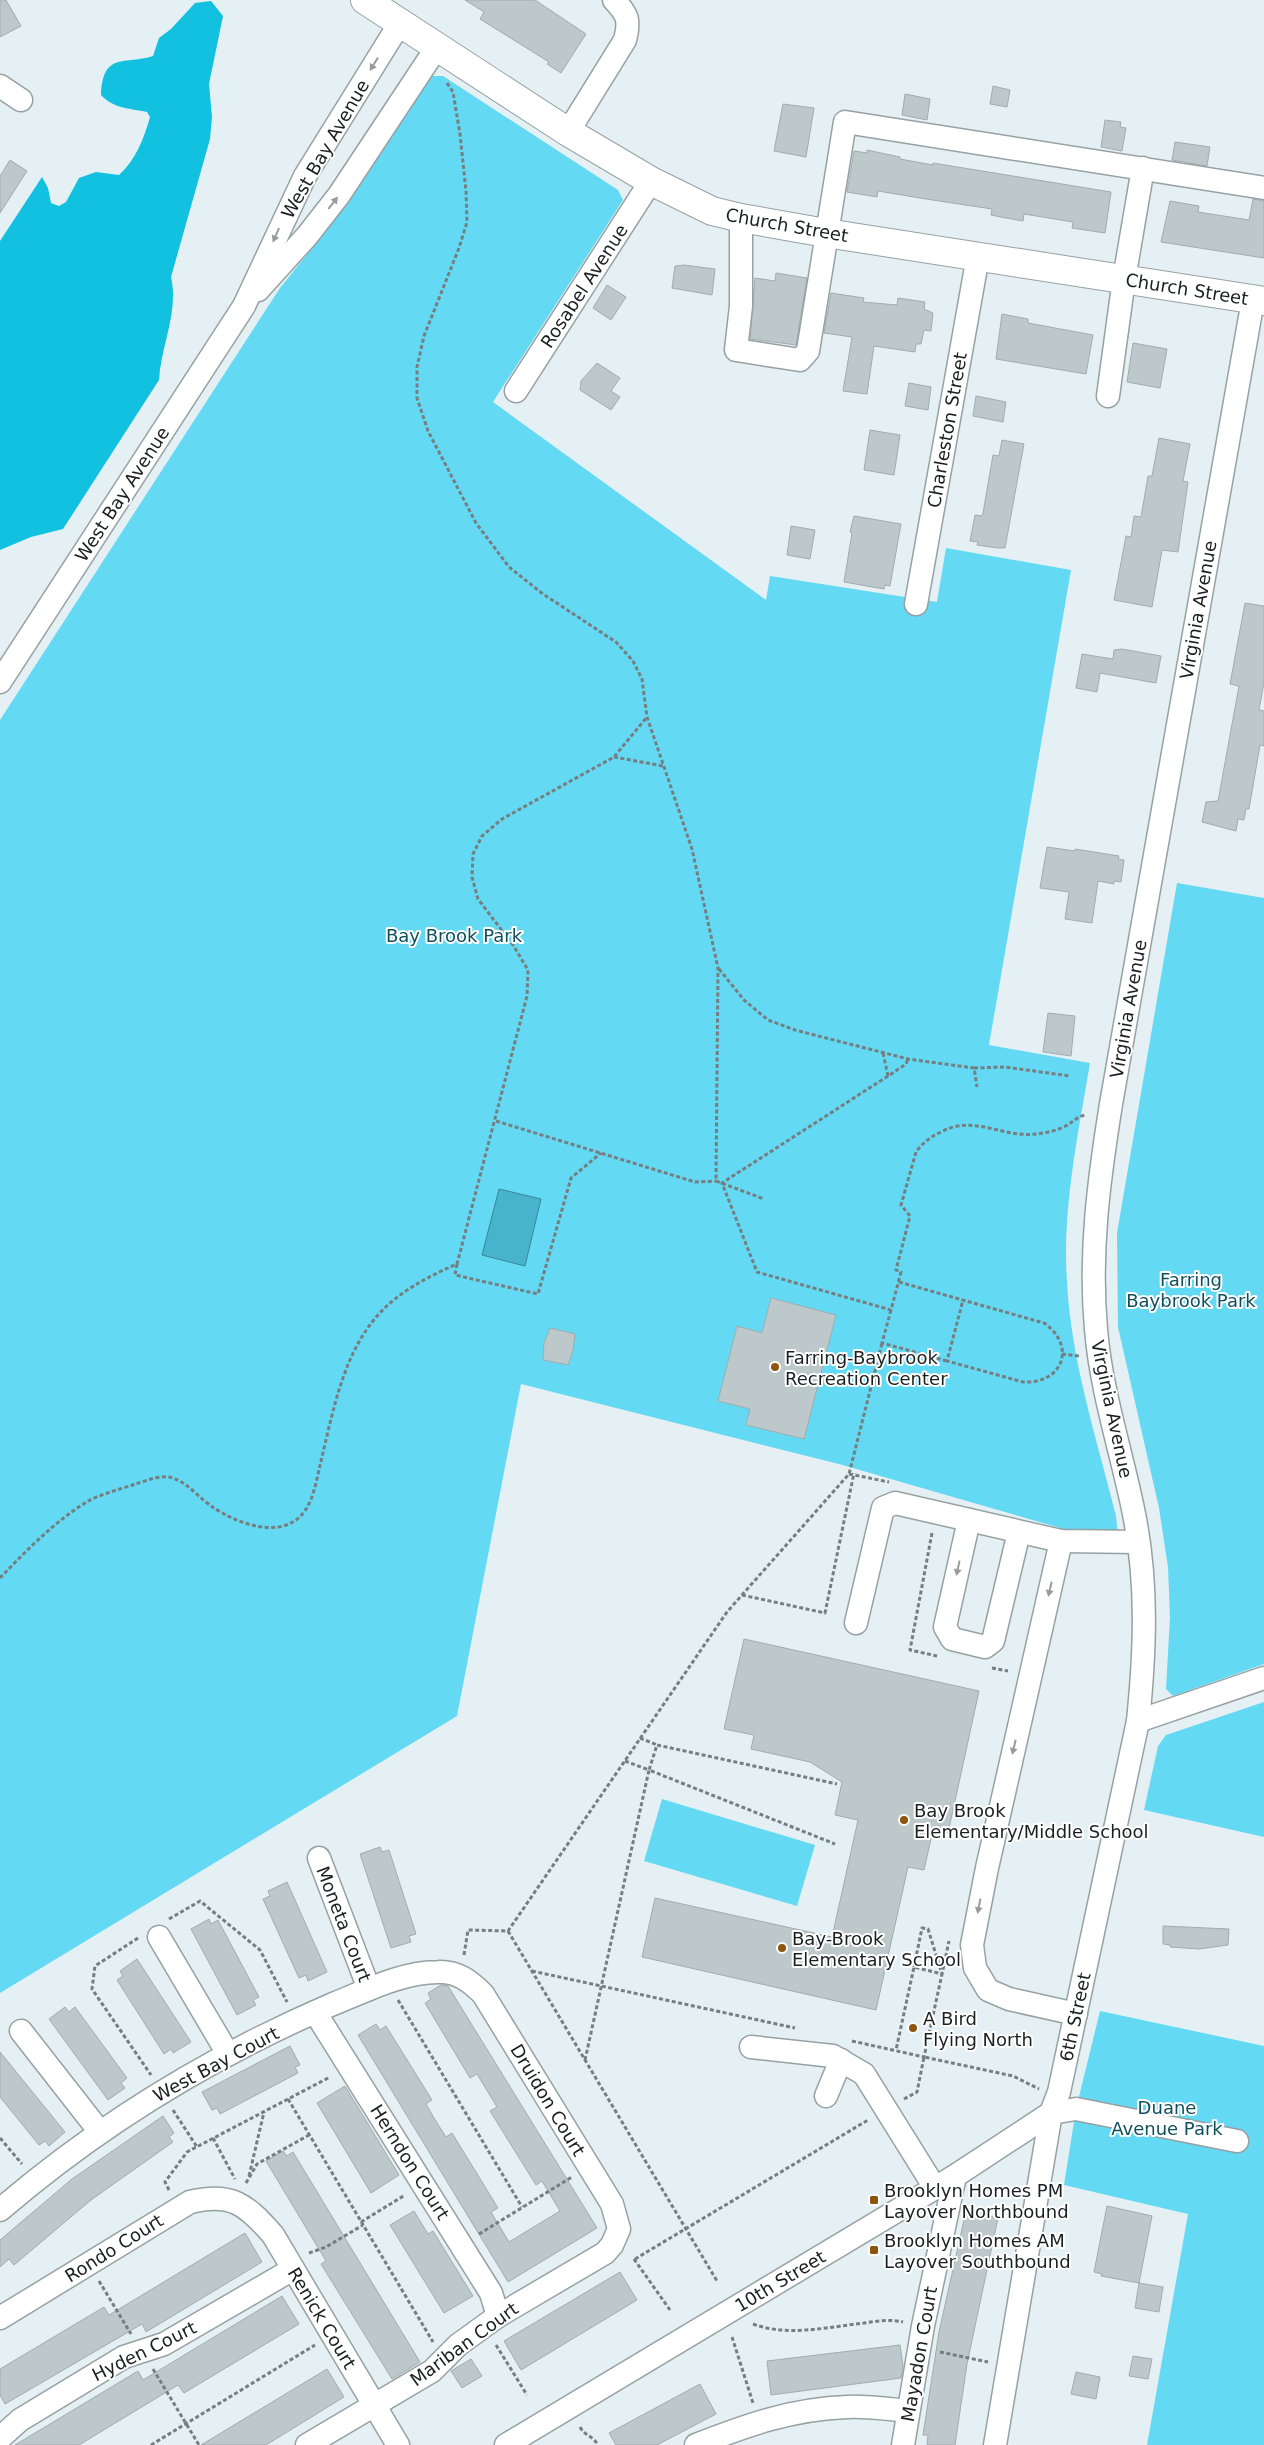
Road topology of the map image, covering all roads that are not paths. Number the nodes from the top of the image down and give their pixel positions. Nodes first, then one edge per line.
1 (365, 0) edge
2 (614, 0) edge
3 (400, 23) junction
4 (437, 46) junction
5 (0, 86) edge
6 (21, 100) dead end
7 (568, 132) junction
8 (1143, 168) junction
9 (651, 181) junction
10 (1264, 188) edge
11 (741, 218) junction
12 (826, 233) junction
13 (978, 256) junction
14 (1124, 279) junction
15 (1258, 300) edge
16 (244, 306) junction
17 (516, 390) dead end
18 (1108, 396) dead end
19 (916, 604) dead end
20 (0, 682) edge
21 (969, 1520) junction
22 (1019, 1532) junction
23 (1061, 1541) junction
24 (1138, 1542) junction
25 (856, 1623) dead end
26 (1264, 1678) edge
27 (1138, 1721) junction
28 (319, 1858) dead end
29 (159, 1938) dead end
30 (458, 1974) joint
31 (378, 1986) junction
32 (315, 2012) junction
33 (1076, 2014) junction
34 (21, 2030) dead end
35 (751, 2047) dead end
36 (845, 2050) junction
37 (228, 2054) junction
38 (826, 2096) dead end
39 (1051, 2113) junction
40 (100, 2132) junction
41 (1237, 2140) dead end
42 (954, 2176) junction
43 (935, 2188) junction
44 (238, 2196) joint
45 (0, 2210) edge
46 (616, 2238) joint
47 (290, 2265) junction
48 (0, 2318) edge
49 (491, 2321) junction
50 (374, 2406) junction
51 (908, 2410) junction
52 (0, 2438) edge
53 (307, 2445) edge
54 (398, 2445) edge
55 (506, 2445) edge
56 (696, 2445) edge
57 (903, 2445) edge
58 (995, 2445) edge

1 - 3 main road, Church Street
2 - 7 street
3 - 4 main road, Church Street
3 -> 16 street, West Bay Avenue
4 - 7 main road, Church Street
16 -> 4 street, West Bay Avenue
5 - 6 street
7 - 9 main road, Church Street
8 - 10 street
8 - 12 street
8 - 14 street
9 - 11 main road, Church Street
9 - 17 street, Rosabel Avenue
11 - 12 main road, Church Street
11 - 12 street
12 - 13 main road, Church Street
13 - 14 main road, Church Street
13 - 19 street, Charleston Street
14 - 15 main road, Church Street
14 - 18 street
15 - 24 street, Virginia Avenue
16 - 20 street, West Bay Avenue
21 - 22 street
21 -> 22 street
21 - 25 street
22 - 23 street
23 - 24 street
23 -> 33 street
24 - 27 street, Virginia Avenue
26 - 27 street
27 - 33 street, 6th Street
28 - 31 street, Moneta Court
29 - 37 street
30 - 31 street, West Bay Court
30 - 46 street, Druidon Court
31 - 32 street, West Bay Court
32 - 37 street, West Bay Court
32 - 49 street, Herndon Court
33 - 39 street, 6th Street
34 - 40 street
35 - 36 street
36 - 38 street
36 - 43 street
37 - 40 street, West Bay Court
39 - 41 street
39 - 42 street, 10th Street
39 - 58 street, 6th Street
40 - 45 street, West Bay Court
42 - 43 street, 10th Street
42 - 51 street, Mayadon Court
43 - 55 street, 10th Street
44 - 47 street, Renick Court
44 - 48 street, Rondo Court
46 - 49 street, Mariban Court
47 - 50 street, Renick Court
47 - 52 street, Hyden Court
49 - 50 street, Mariban Court
50 - 53 street, Mariban Court
50 - 54 street, Renick Court
51 - 56 street
51 - 57 street, Mayadon Court

